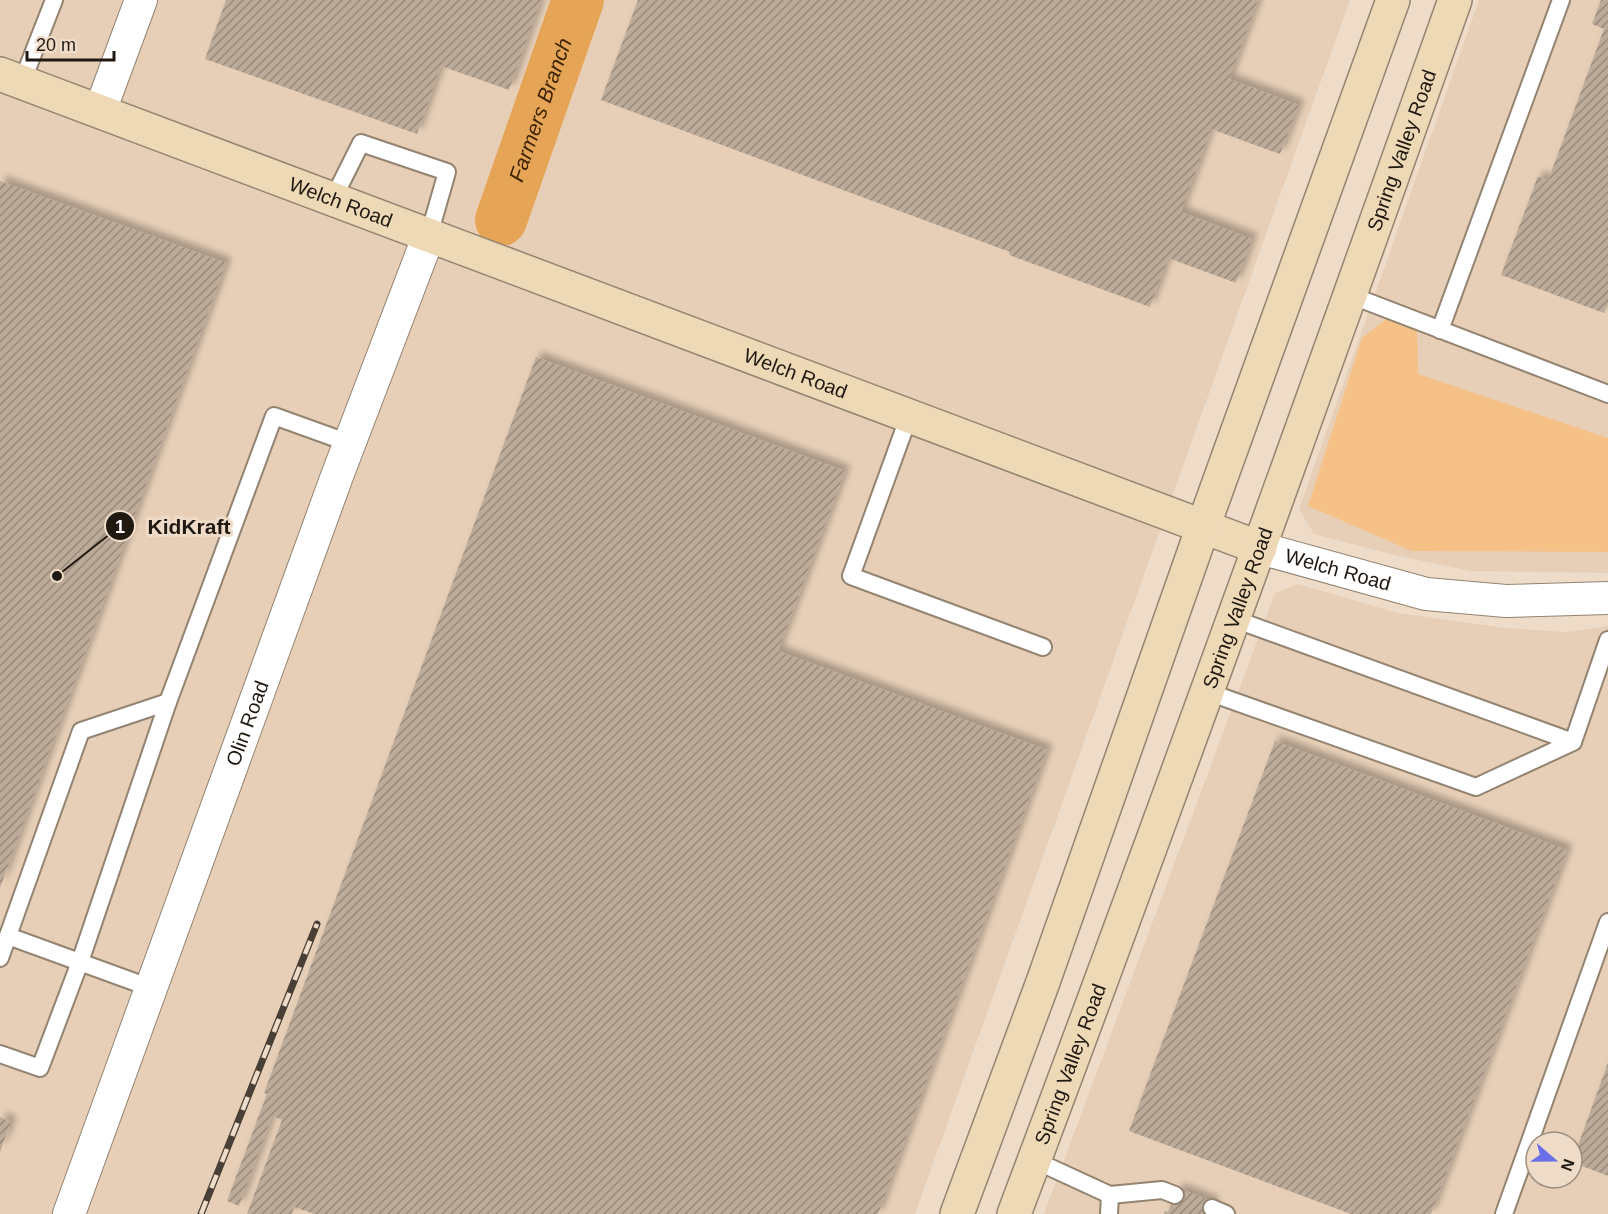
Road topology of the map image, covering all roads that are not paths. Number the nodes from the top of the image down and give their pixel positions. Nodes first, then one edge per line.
1 (54, 0) edge
2 (141, 0) edge
3 (1393, 0) edge
4 (1455, 0) edge
5 (1561, 0) edge
6 (11, 78) edge
7 (100, 111) junction
8 (333, 199) junction
9 (429, 235) junction
10 (1350, 296) junction
11 (1440, 330) junction
12 (1608, 394) edge
13 (909, 416) junction
14 (349, 443) junction
15 (1203, 527) junction
16 (1260, 548) junction
17 (1608, 598) edge
18 (1234, 619) junction
19 (1608, 640) edge
20 (1044, 646) dead end
21 (1208, 692) junction
22 (168, 702) junction
23 (1573, 742) junction
24 (1608, 922) edge
25 (8, 936) junction
26 (0, 958) edge
27 (80, 962) junction
28 (151, 988) junction
29 (0, 1054) edge
30 (1034, 1160) junction
31 (1110, 1195) junction
32 (1175, 1195) dead end
33 (69, 1214) edge
34 (957, 1214) edge
35 (1014, 1214) edge
36 (1109, 1214) edge
37 (1504, 1214) edge

1 - 6 lane
2 - 7 street
3 - 15 main road
4 - 10 main road, Spring Valley Road
5 - 11 lane
6 - 7 main road, Welch Road
7 - 8 main road, Welch Road
8 - 9 main road, Welch Road
8 - 9 lane
9 - 13 main road, Welch Road
9 - 14 street, Olin Road
10 - 11 lane
10 - 16 main road, Spring Valley Road
11 - 12 lane
13 - 15 main road, Welch Road
13 - 20 lane
14 - 22 lane
14 - 28 street, Olin Road
15 - 16 main road, Welch Road
15 - 34 main road
16 - 17 street, Welch Road
16 - 18 main road, Spring Valley Road
18 - 21 main road, Spring Valley Road
18 - 23 lane
19 - 23 lane
21 - 23 lane
21 - 30 main road, Spring Valley Road
22 - 25 lane
22 - 27 lane
24 - 37 lane
25 - 26 lane
25 - 27 lane
27 - 28 lane
27 - 29 lane
28 - 33 street, Olin Road
30 - 31 lane
30 - 35 main road, Spring Valley Road
31 - 32 lane
31 - 36 lane

